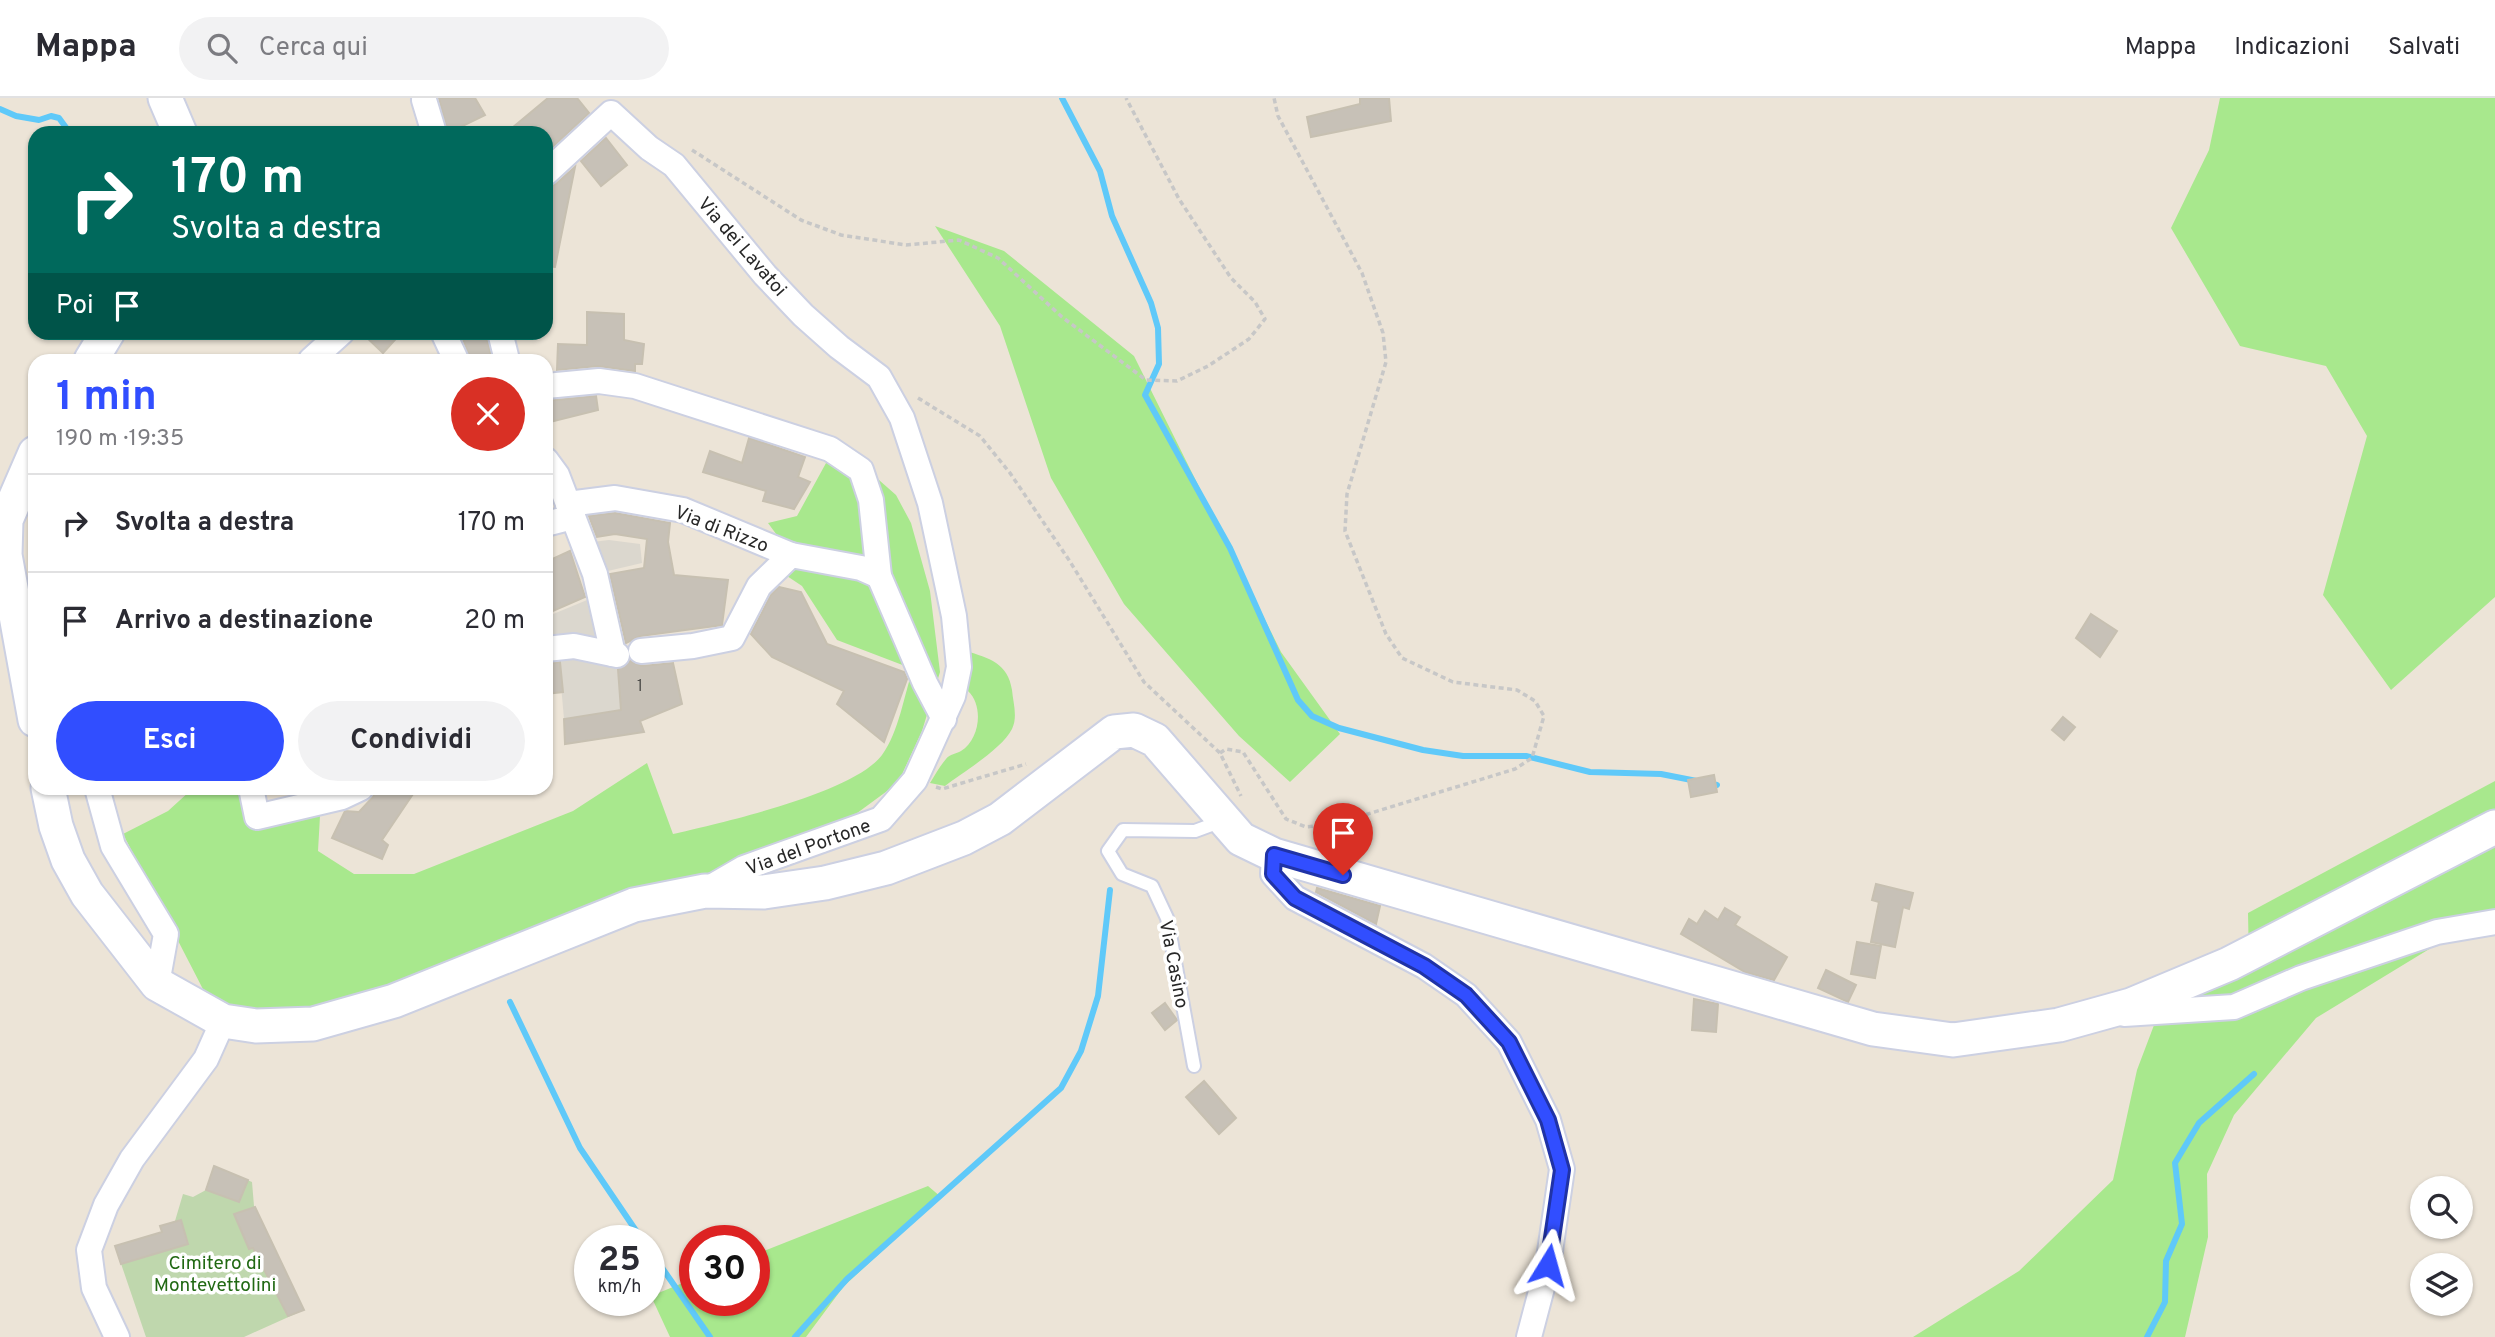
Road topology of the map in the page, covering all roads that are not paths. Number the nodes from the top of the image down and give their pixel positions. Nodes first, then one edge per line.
1 (165, 98) edge
2 (424, 100) dead end
3 (177, 126) edge
4 (432, 126) edge
5 (553, 167) edge
6 (333, 340) edge
7 (318, 354) edge
8 (879, 376) joint
9 (553, 385) edge
10 (28, 469) edge
11 (553, 470) edge
12 (571, 510) junction
13 (553, 520) edge
14 (792, 555) junction
15 (879, 576) junction
16 (553, 648) edge
17 (624, 653) junction
18 (28, 682) edge
19 (944, 719) junction
20 (49, 795) edge
21 (99, 795) edge
22 (252, 795) edge
23 (346, 795) edge
24 (2495, 827) edge
25 (1233, 830) junction
26 (1274, 855) junction
27 (705, 891) junction
28 (2495, 922) edge
29 (157, 984) junction
30 (2089, 1017) junction
31 (223, 1021) junction
32 (1194, 1066) dead end
33 (117, 1337) edge
34 (1529, 1337) edge

1 - 3 street
2 - 4 street
5 - 8 street, Via dei Lavatoi
6 - 7 street
8 - 19 street, Via del Portone
9 - 15 street
10 - 18 street
11 - 12 street
12 - 13 street, Via di Rizzo
12 - 14 street, Via di Rizzo
12 - 17 street
14 - 15 street
14 - 17 street
15 - 19 street
16 - 17 street
19 - 27 street, Via del Portone
20 - 29 street
21 - 29 street
22 - 23 street
24 - 30 street
25 - 26 street
25 - 27 street
25 - 32 lane, Via Casino
26 - 30 street
26 - 34 street
27 - 31 street
28 - 30 street
29 - 31 street
31 - 33 street

